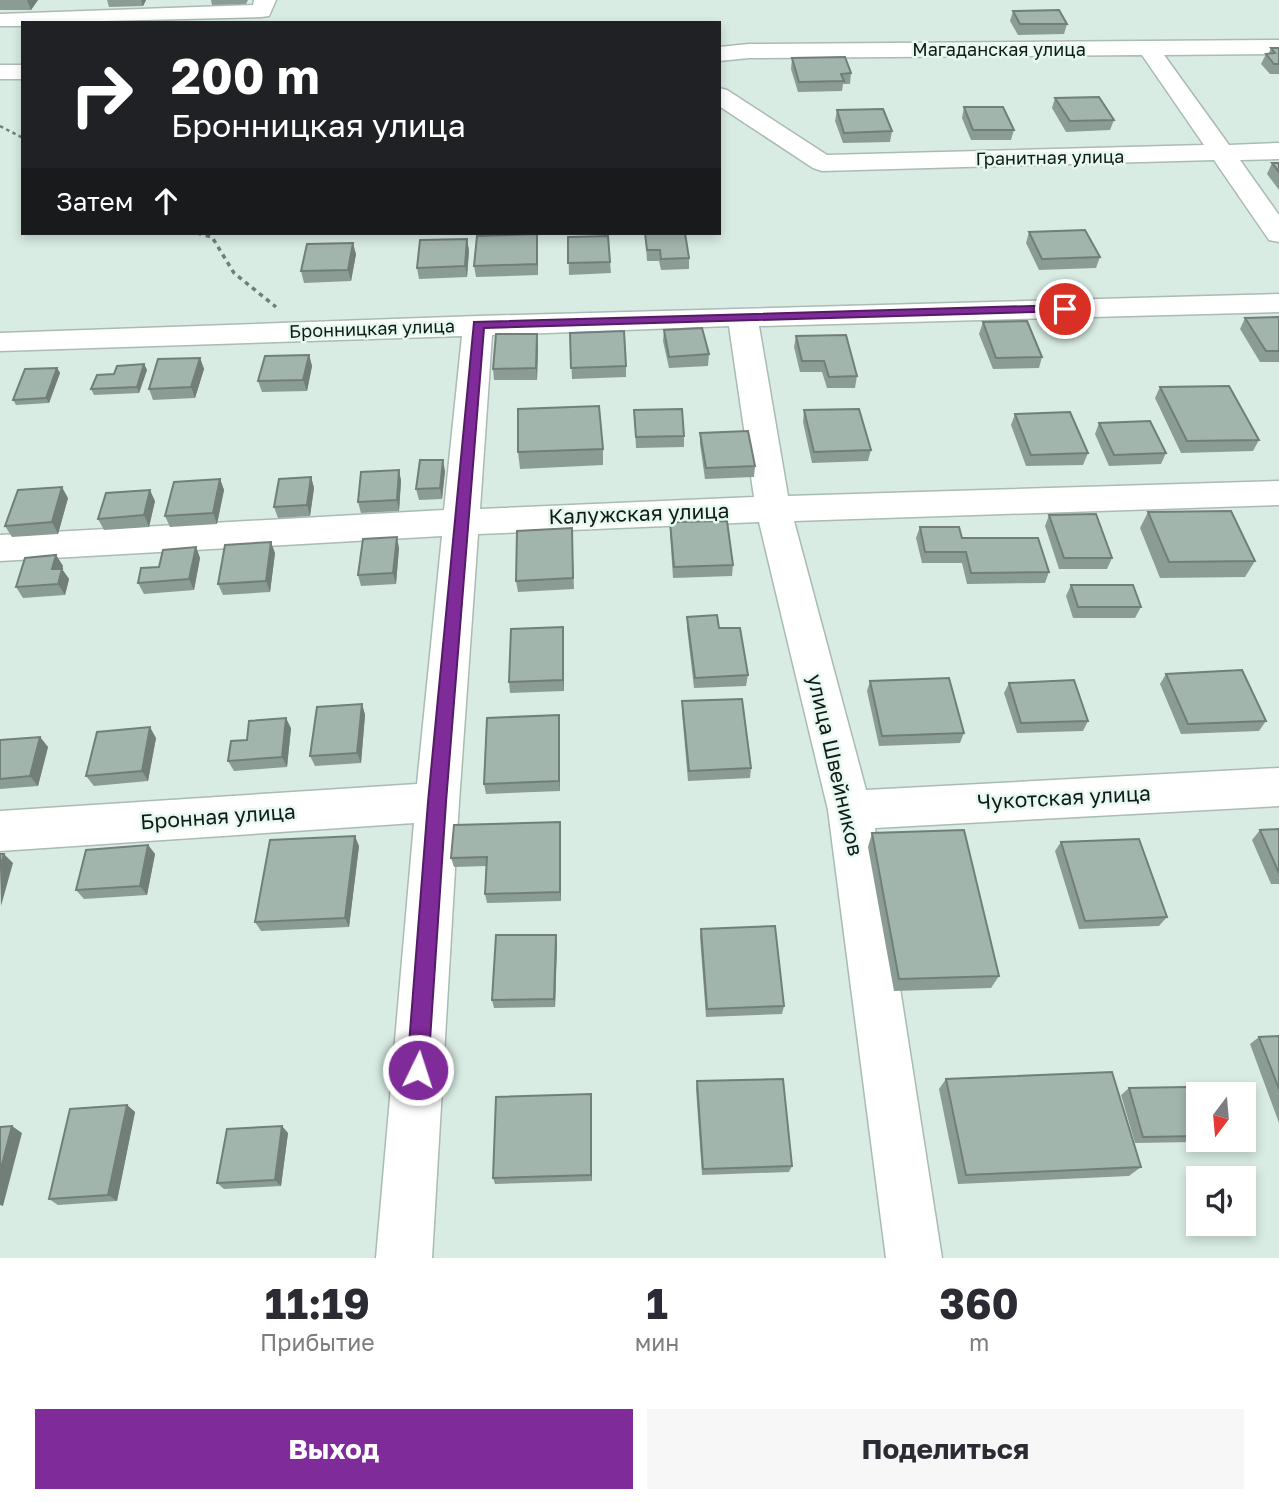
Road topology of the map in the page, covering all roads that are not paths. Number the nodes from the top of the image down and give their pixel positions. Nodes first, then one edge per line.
1 (265, 0) edge
2 (168, 7) edge
3 (53, 9) edge
4 (0, 20) edge
5 (1279, 47) edge
6 (1149, 49) junction
7 (721, 54) edge
8 (0, 72) edge
9 (21, 72) edge
10 (721, 96) edge
11 (1279, 151) edge
12 (1222, 154) junction
13 (1279, 234) edge
14 (1279, 303) edge
15 (743, 317) junction
16 (478, 325) junction
17 (0, 342) edge
18 (1279, 493) edge
19 (773, 509) junction
20 (463, 522) junction
21 (0, 548) edge
22 (1279, 787) edge
23 (437, 802) junction
24 (850, 810) junction
25 (0, 831) edge
26 (404, 1258) edge
27 (914, 1258) edge

1 - 2 street
2 - 3 street
3 - 4 street
5 - 6 street, Магаданская улица
6 - 7 street, Магаданская улица
6 - 12 street
8 - 9 street
10 - 12 street, Гранитная улица
11 - 12 street, Гранитная улица
12 - 13 street
14 - 15 street, Бронницкая улица
15 - 16 street, Бронницкая улица
15 - 19 street, улица Швейников
16 - 17 street, Бронницкая улица
16 - 20 street
18 - 19 street, Калужская улица
19 - 20 street, Калужская улица
19 - 24 street, улица Швейников
20 - 21 street, Калужская улица
20 - 23 street
22 - 24 street, Чукотская улица
23 - 25 street, Бронная улица
23 - 26 street
24 - 27 street, улица Швейников

